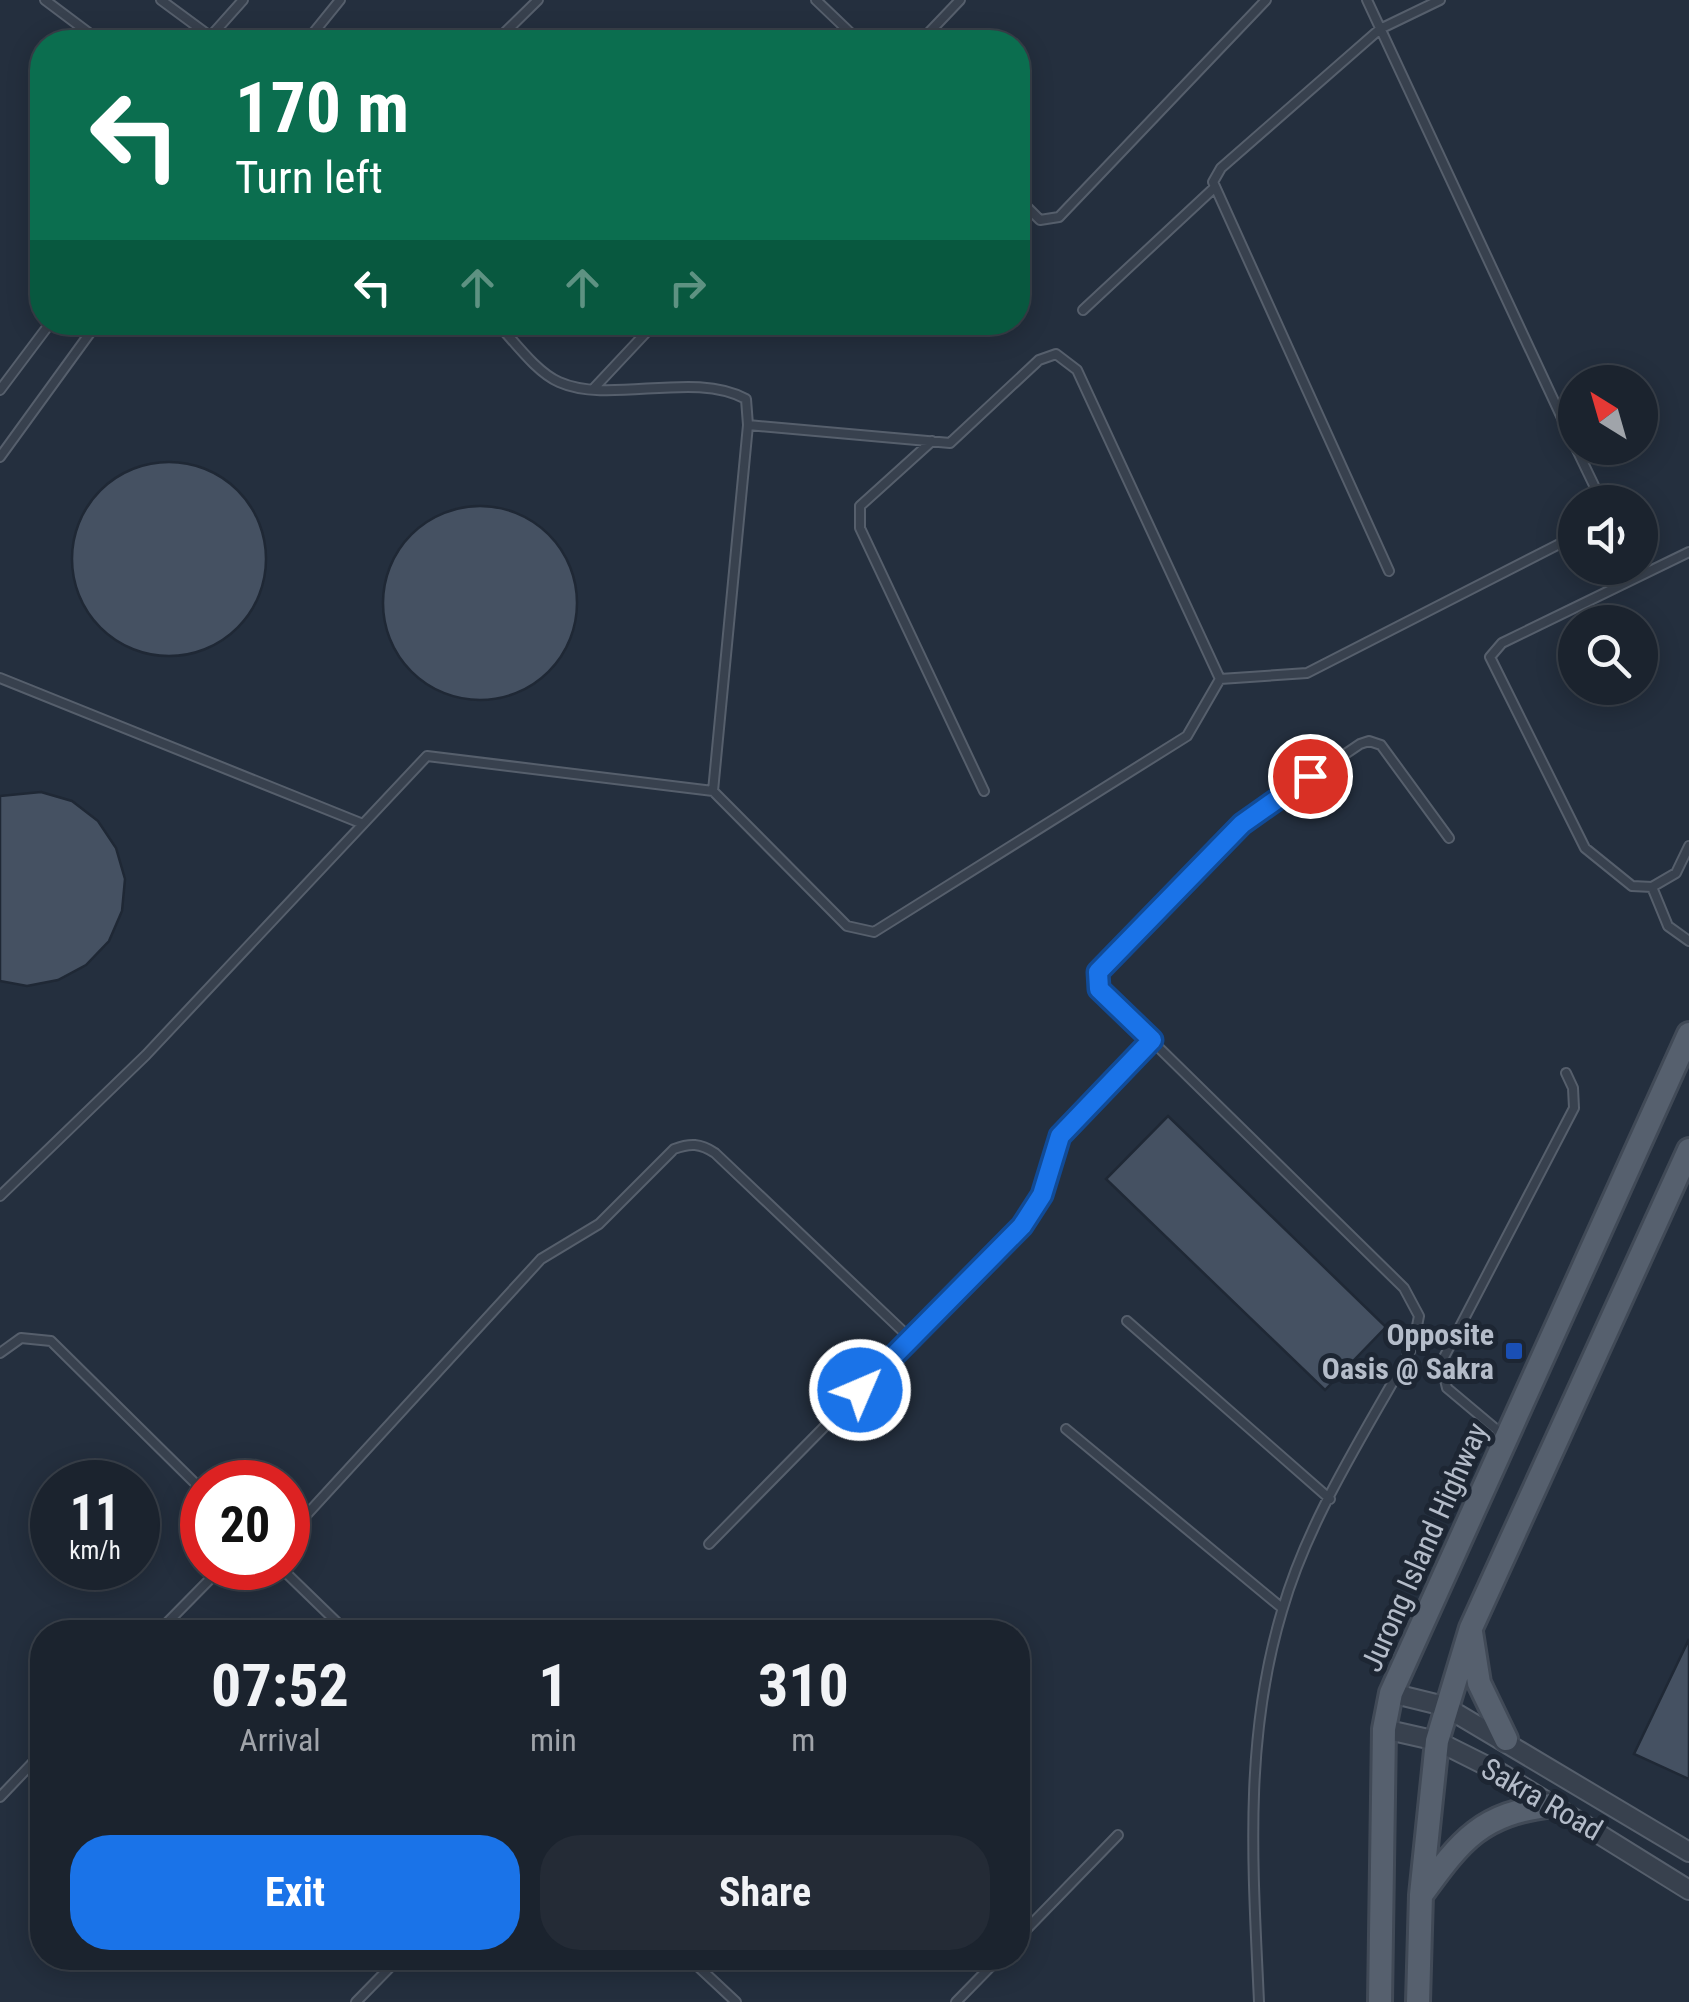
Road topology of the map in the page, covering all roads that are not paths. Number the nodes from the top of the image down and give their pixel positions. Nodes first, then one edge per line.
1 (45, 0) edge
2 (161, 0) edge
3 (243, 0) edge
4 (340, 0) edge
5 (538, 0) edge
6 (816, 0) edge
7 (960, 0) edge
8 (1266, 0) edge
9 (1367, 0) edge
10 (1440, 0) edge
11 (1380, 29) junction
12 (85, 30) edge
13 (201, 30) edge
14 (221, 30) edge
15 (316, 30) edge
16 (507, 30) edge
17 (847, 30) edge
18 (931, 30) edge
19 (1213, 189) junction
20 (1030, 210) edge
21 (1083, 310) dead end
22 (41, 335) edge
23 (89, 335) edge
24 (509, 335) edge
25 (644, 335) edge
26 (595, 387) junction
27 (0, 390) edge
28 (1558, 411) edge
29 (748, 425) junction
30 (932, 441) junction
31 (0, 457) edge
32 (1558, 545) edge
33 (1689, 552) edge
34 (1389, 571) dead end
35 (0, 678) edge
36 (1220, 679) junction
37 (713, 791) junction
38 (984, 791) dead end
39 (363, 824) junction
40 (1449, 838) dead end
41 (1689, 846) edge
42 (1652, 887) junction
43 (1689, 942) edge
44 (1689, 1034) edge
45 (1152, 1040) junction
46 (1566, 1074) dead end
47 (1689, 1150) edge
48 (0, 1196) edge
49 (1127, 1321) dead end
50 (911, 1339) junction
51 (0, 1353) edge
52 (1066, 1428) dead end
53 (1506, 1438) junction
54 (180, 1468) edge
55 (1330, 1498) junction
56 (310, 1511) edge
57 (709, 1544) dead end
58 (199, 1590) edge
59 (303, 1590) edge
60 (1282, 1608) junction
61 (170, 1620) edge
62 (334, 1620) edge
63 (1471, 1628) junction
64 (1390, 1693) junction
65 (1444, 1706) junction
66 (1384, 1728) junction
67 (1506, 1739) junction
68 (1437, 1741) junction
69 (30, 1765) edge
70 (0, 1797) edge
71 (1552, 1804) junction
72 (1118, 1834) dead end
73 (1689, 1852) edge
74 (1689, 1890) edge
75 (1421, 1896) junction
76 (1030, 1926) edge
77 (387, 1970) edge
78 (701, 1970) edge
79 (987, 1970) edge
80 (356, 2002) edge
81 (736, 2002) edge
82 (956, 2002) edge
83 (1259, 2002) edge
84 (1380, 2002) edge
85 (1418, 2002) edge

1 - 12 lane
2 - 13 lane
3 - 14 lane
4 - 15 lane
5 - 16 lane
6 - 17 lane
7 - 18 lane
8 - 20 lane
9 - 11 lane
10 - 11 lane
11 - 19 lane
11 - 28 lane
19 - 21 lane
19 - 34 lane
22 - 27 lane
23 - 31 lane
24 - 26 lane
25 - 26 lane
26 - 29 lane
29 - 30 lane
29 - 37 lane
30 - 36 lane
30 - 38 lane
32 - 36 lane
33 - 42 lane
35 - 39 lane
36 - 37 lane
37 - 39 lane
39 - 48 lane
40 - 45 lane
41 - 42 lane
42 - 43 lane
44 - 53 main road, Jurong Island Highway
45 - 50 lane
45 - 55 lane
46 - 53 lane
47 - 63 main road
49 - 55 lane
50 - 56 lane
50 - 57 lane
51 - 54 lane
52 - 60 lane
53 - 64 main road, Jurong Island Highway
55 - 60 lane
58 - 61 lane
59 - 62 lane
60 - 83 lane
63 - 65 main road
63 - 67 main road
64 - 65 street, Sakra Road
64 - 66 main road, Jurong Island Highway
65 - 67 street, Sakra Road
65 - 68 main road
66 - 68 street, Sakra Road
66 - 84 main road, Jurong Island Highway
67 - 73 street, Sakra Road
68 - 71 street, Sakra Road
68 - 75 main road
69 - 70 lane
71 - 74 street, Sakra Road
71 - 75 main road
72 - 76 lane
75 - 85 main road
77 - 80 lane
78 - 81 lane
79 - 82 lane

